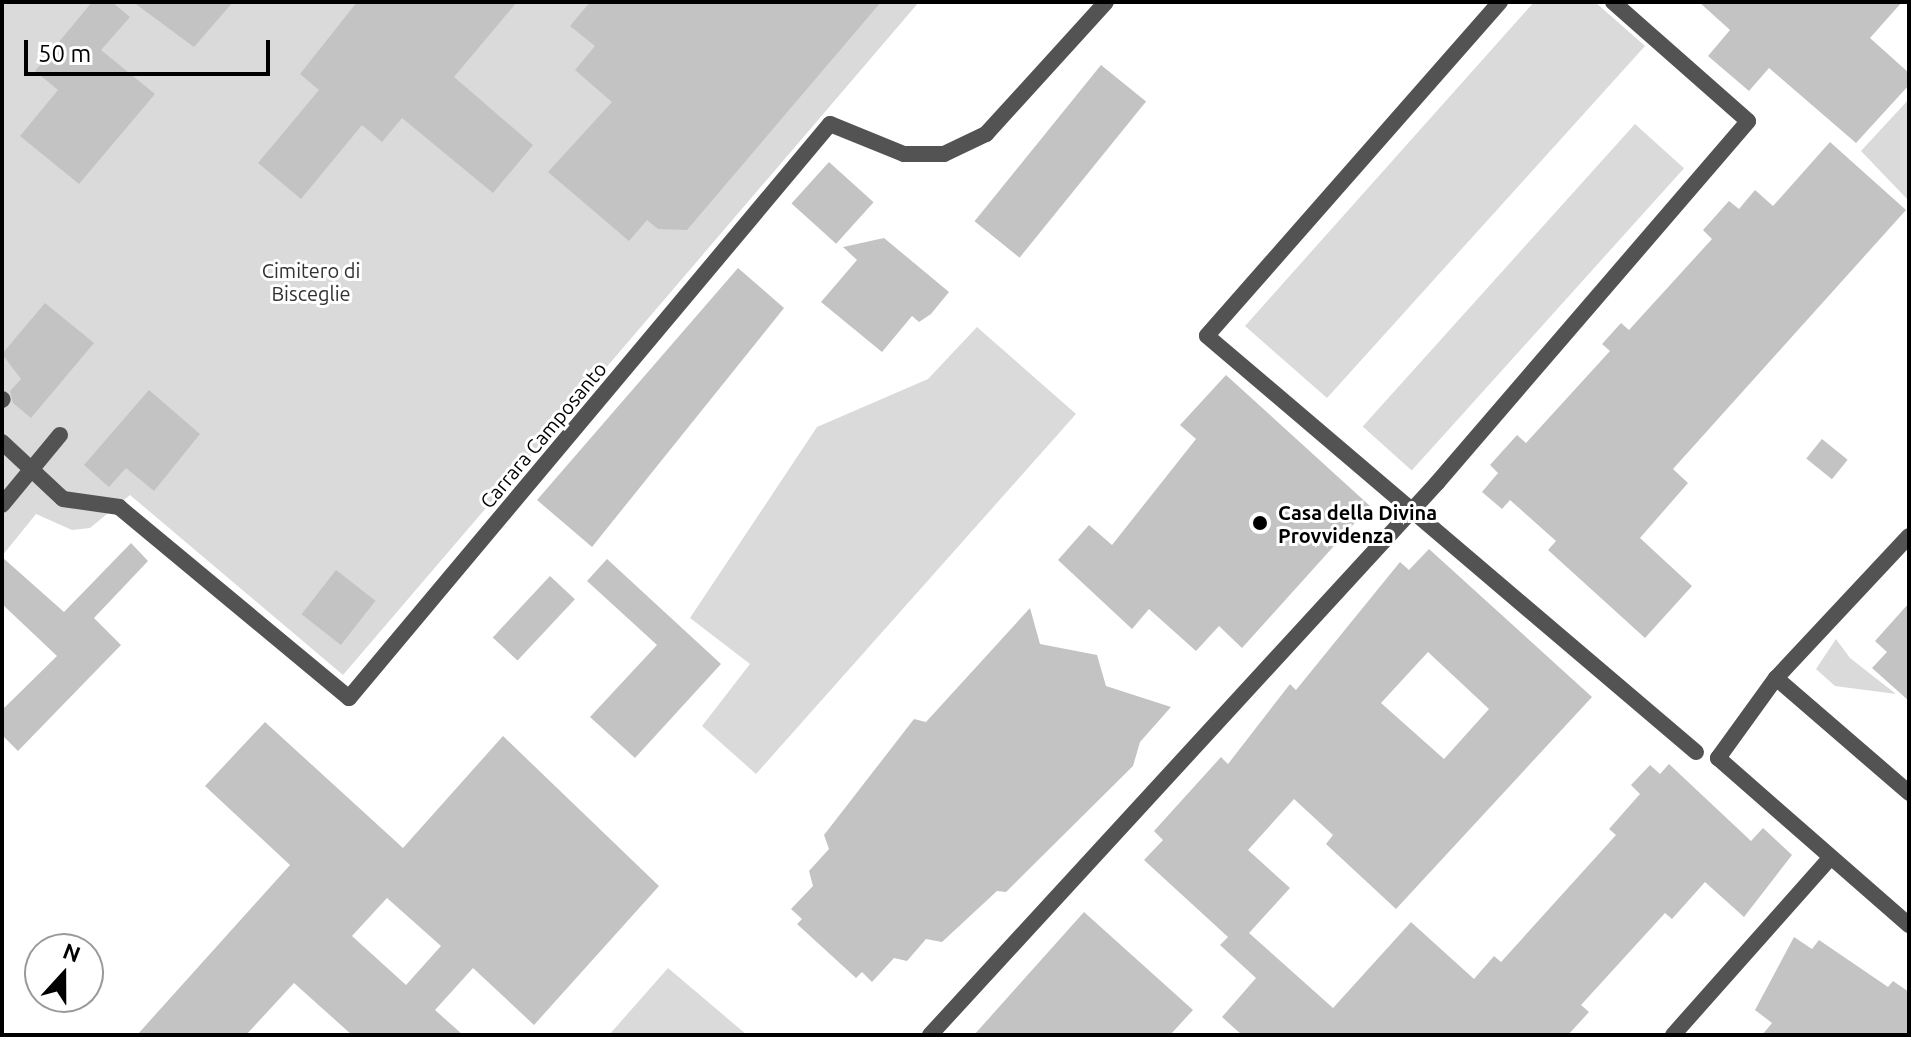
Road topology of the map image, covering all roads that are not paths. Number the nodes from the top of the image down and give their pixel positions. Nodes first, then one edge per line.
1 (1106, 2) edge
2 (1500, 2) edge
3 (1613, 2) edge
4 (60, 435) dead end
5 (2, 442) edge
6 (29, 472) junction
7 (2, 505) edge
8 (1413, 509) junction
9 (1909, 536) edge
10 (1776, 678) junction
11 (1696, 752) dead end
12 (1909, 793) edge
13 (1829, 859) junction
14 (1909, 925) edge
15 (930, 1035) edge
16 (1673, 1035) edge

1 - 6 lane, Carrara Camposanto
2 - 8 lane
3 - 8 lane
4 - 6 lane
5 - 6 lane, Carrara Camposanto
6 - 7 lane
8 - 11 lane
8 - 15 lane
9 - 10 lane
10 - 12 lane
10 - 13 lane
13 - 14 lane
13 - 16 lane

